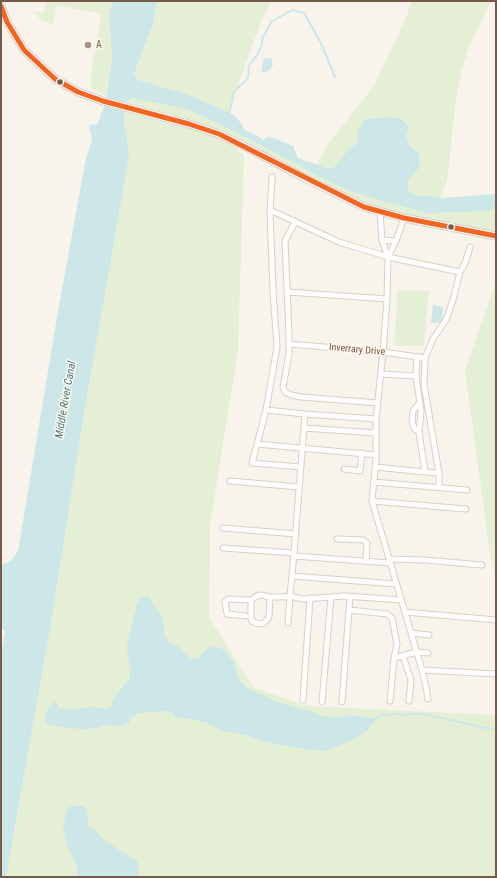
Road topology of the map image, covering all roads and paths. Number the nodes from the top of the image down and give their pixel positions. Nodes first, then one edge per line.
1 (1, 6) edge
2 (272, 177) dead end
3 (270, 210) junction
4 (380, 212) junction
5 (404, 218) junction
6 (295, 222) junction
7 (496, 236) edge
8 (382, 240) junction
9 (396, 242) junction
10 (470, 247) dead end
11 (388, 257) junction
12 (460, 272) junction
13 (288, 292) junction
14 (387, 299) junction
15 (289, 344) junction
16 (383, 352) junction
17 (417, 357) junction
18 (425, 358) junction
19 (381, 374) junction
20 (416, 376) junction
21 (420, 402) junction
22 (378, 403) junction
23 (266, 410) junction
24 (305, 414) junction
25 (376, 419) junction
26 (304, 428) junction
27 (418, 432) junction
28 (376, 433) junction
29 (257, 444) junction
30 (303, 448) junction
31 (362, 453) junction
32 (376, 455) junction
33 (301, 467) junction
34 (375, 467) junction
35 (344, 469) dead end
36 (425, 472) junction
37 (439, 473) junction
38 (230, 481) dead end
39 (373, 482) junction
40 (300, 487) junction
41 (439, 487) junction
42 (467, 490) dead end
43 (372, 501) junction
44 (466, 509) dead end
45 (223, 528) dead end
46 (296, 534) junction
47 (337, 539) dead end
48 (223, 548) dead end
49 (294, 555) junction
50 (366, 561) junction
51 (389, 561) junction
52 (482, 565) dead end
53 (292, 576) junction
54 (396, 584) junction
55 (290, 596) junction
56 (270, 597) junction
57 (331, 597) junction
58 (350, 597) junction
59 (310, 598) junction
60 (251, 600) junction
61 (401, 600) junction
62 (349, 610) junction
63 (405, 612) junction
64 (246, 616) dead end
65 (496, 620) edge
66 (288, 623) dead end
67 (411, 634) junction
68 (429, 635) dead end
69 (417, 652) junction
70 (428, 653) dead end
71 (403, 656) junction
72 (394, 658) junction
73 (422, 670) junction
74 (496, 674) edge
75 (428, 699) dead end
76 (304, 700) dead end
77 (390, 701) dead end
78 (409, 701) dead end
79 (322, 702) dead end
80 (342, 702) dead end

1 - 4 street
2 - 3 street
3 - 6 street
3 - 23 street
4 - 5 street
4 - 8 street
5 - 7 street
5 - 9 street
6 - 11 street
6 - 13 street
8 - 9 street
8 - 11 street
9 - 11 street
10 - 12 street
11 - 12 street
11 - 14 street
12 - 18 street
13 - 14 street
13 - 15 street
14 - 16 street
15 - 16 street, Inverrary Drive
15 - 22 street
16 - 17 street, Inverrary Drive
16 - 19 street
17 - 18 street, Inverrary Drive
17 - 20 street
18 - 37 street
19 - 20 street
19 - 22 street
20 - 21 street
21 - 27 street
21 - 27 street
22 - 25 street
23 - 24 street
23 - 29 street
24 - 25 street
24 - 26 street
25 - 28 street
26 - 28 street
26 - 30 street
27 - 36 street
28 - 32 street
29 - 30 street
29 - 33 street
30 - 31 street
30 - 33 street
31 - 32 street
31 - 35 street
32 - 34 street
33 - 40 street
34 - 36 street
34 - 39 street
36 - 37 street
37 - 41 street
38 - 40 street
39 - 41 street
39 - 43 street
40 - 46 street
41 - 42 street
43 - 44 street
43 - 51 street
45 - 46 street
46 - 49 street
47 - 50 street
48 - 49 street
49 - 50 street
49 - 53 street
50 - 51 street
51 - 52 street
51 - 54 street
53 - 54 street
53 - 55 street
54 - 61 street
55 - 56 street
55 - 59 street
55 - 66 street
56 - 60 street
56 - 60 street
57 - 58 street
57 - 59 street
57 - 79 street
58 - 61 street
58 - 62 street
59 - 76 street
60 - 64 street
61 - 63 street
62 - 72 street
62 - 80 street
63 - 65 street
63 - 67 street
67 - 68 street
67 - 69 street
69 - 70 street
69 - 71 street
69 - 73 street
71 - 72 street
71 - 78 street
72 - 77 street
73 - 74 street
73 - 75 street

